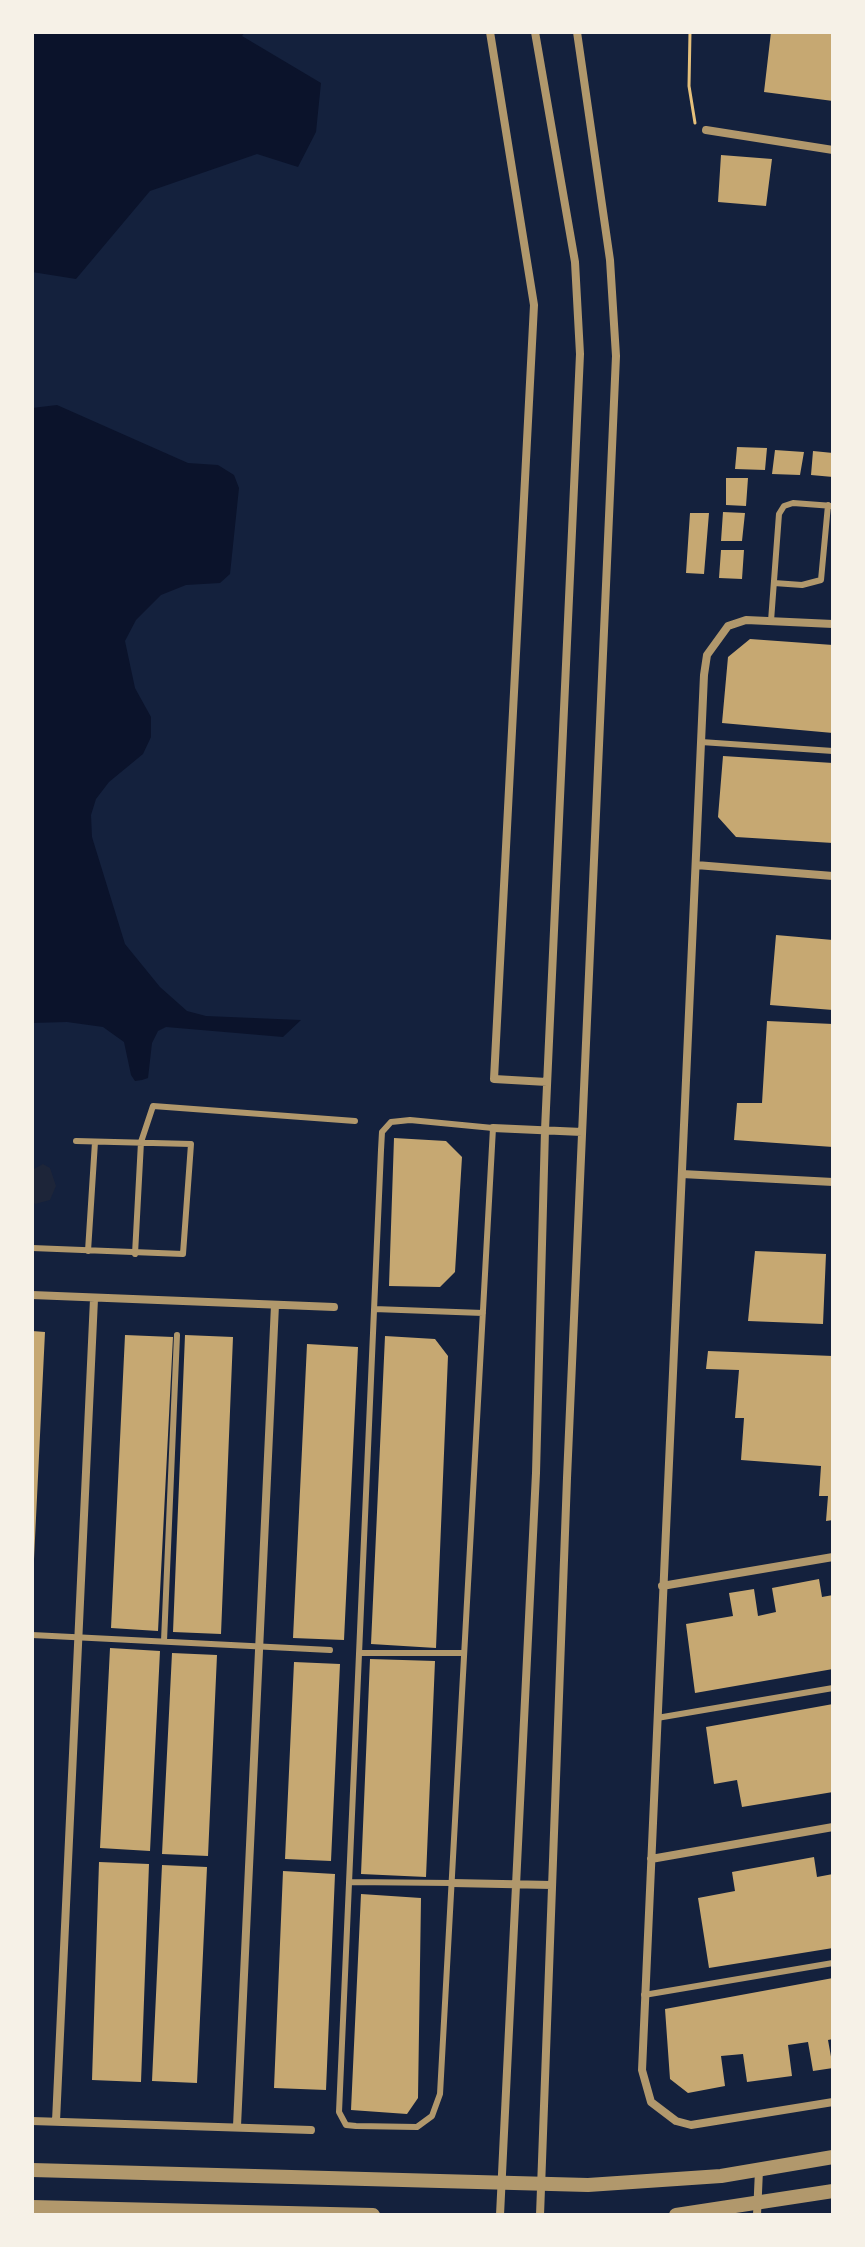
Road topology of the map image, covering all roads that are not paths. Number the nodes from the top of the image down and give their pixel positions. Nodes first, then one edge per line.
1 (490, 32) edge
2 (535, 32) edge
3 (577, 32) edge
4 (706, 130) road end
5 (833, 150) edge
6 (831, 506) edge
7 (774, 583) junction
8 (771, 621) junction
9 (833, 624) edge
10 (701, 742) junction
11 (833, 751) edge
12 (696, 865) junction
13 (833, 876) edge
14 (547, 1082) junction
15 (355, 1121) dead end
16 (493, 1128) junction
17 (545, 1130) junction
18 (582, 1132) junction
19 (76, 1141) dead end
20 (95, 1142) junction
21 (141, 1142) junction
22 (682, 1174) junction
23 (833, 1182) edge
24 (32, 1248) edge
25 (88, 1251) junction
26 (135, 1254) junction
27 (32, 1295) edge
28 (94, 1299) junction
29 (275, 1305) junction
30 (334, 1307) dead end
31 (374, 1309) junction
32 (483, 1313) junction
33 (177, 1335) dead end
34 (833, 1557) edge
35 (662, 1586) junction
36 (32, 1635) edge
37 (78, 1637) junction
38 (164, 1641) junction
39 (261, 1646) junction
40 (330, 1650) dead end
41 (359, 1653) junction
42 (464, 1653) junction
43 (833, 1688) edge
44 (657, 1718) junction
45 (833, 1827) edge
46 (651, 1859) junction
47 (349, 1882) junction
48 (452, 1883) junction
49 (516, 1884) junction
50 (552, 1885) junction
51 (833, 1963) edge
52 (644, 1995) junction
53 (833, 2102) edge
54 (32, 2121) edge
55 (56, 2121) junction
56 (237, 2126) junction
57 (311, 2130) dead end
58 (833, 2157) edge
59 (32, 2170) edge
60 (759, 2170) junction
61 (502, 2181) junction
62 (541, 2183) junction
63 (833, 2191) edge
64 (32, 2207) edge
65 (757, 2209) edge
66 (308, 2214) edge
67 (373, 2215) edge
68 (500, 2215) edge
69 (540, 2215) edge
70 (676, 2215) edge

1 - 14 street
2 - 14 street
3 - 18 street
4 - 5 street
6 - 7 lane
6 - 7 lane
7 - 8 lane
8 - 9 street
8 - 10 street
10 - 11 lane
10 - 12 street
12 - 13 street
12 - 22 street
14 - 17 street
15 - 21 lane
16 - 17 street
16 - 31 lane
16 - 32 lane
17 - 18 street
17 - 49 street
18 - 50 street
19 - 20 lane
20 - 21 lane
20 - 25 lane
21 - 26 lane
21 - 26 lane
22 - 23 street
22 - 35 street
24 - 25 lane
25 - 26 lane
27 - 28 street
28 - 29 street
28 - 37 street
29 - 30 street
29 - 39 street
31 - 32 lane
31 - 41 lane
32 - 42 lane
33 - 38 lane
34 - 35 street
35 - 44 street
36 - 37 lane
37 - 38 lane
37 - 55 street
38 - 39 lane
39 - 40 lane
39 - 56 street
41 - 42 lane
41 - 47 lane
42 - 48 lane
43 - 44 lane
44 - 46 street
45 - 46 street
46 - 52 street
47 - 48 lane
47 - 48 lane
48 - 49 street
49 - 50 street
49 - 61 street
50 - 62 street
51 - 52 lane
52 - 53 street
54 - 55 street
55 - 56 street
56 - 57 street
58 - 60 street
59 - 61 street
60 - 62 street
60 - 65 street
61 - 62 street
61 - 68 street
62 - 69 street
63 - 65 street
64 - 66 street
65 - 70 street
66 - 67 street

